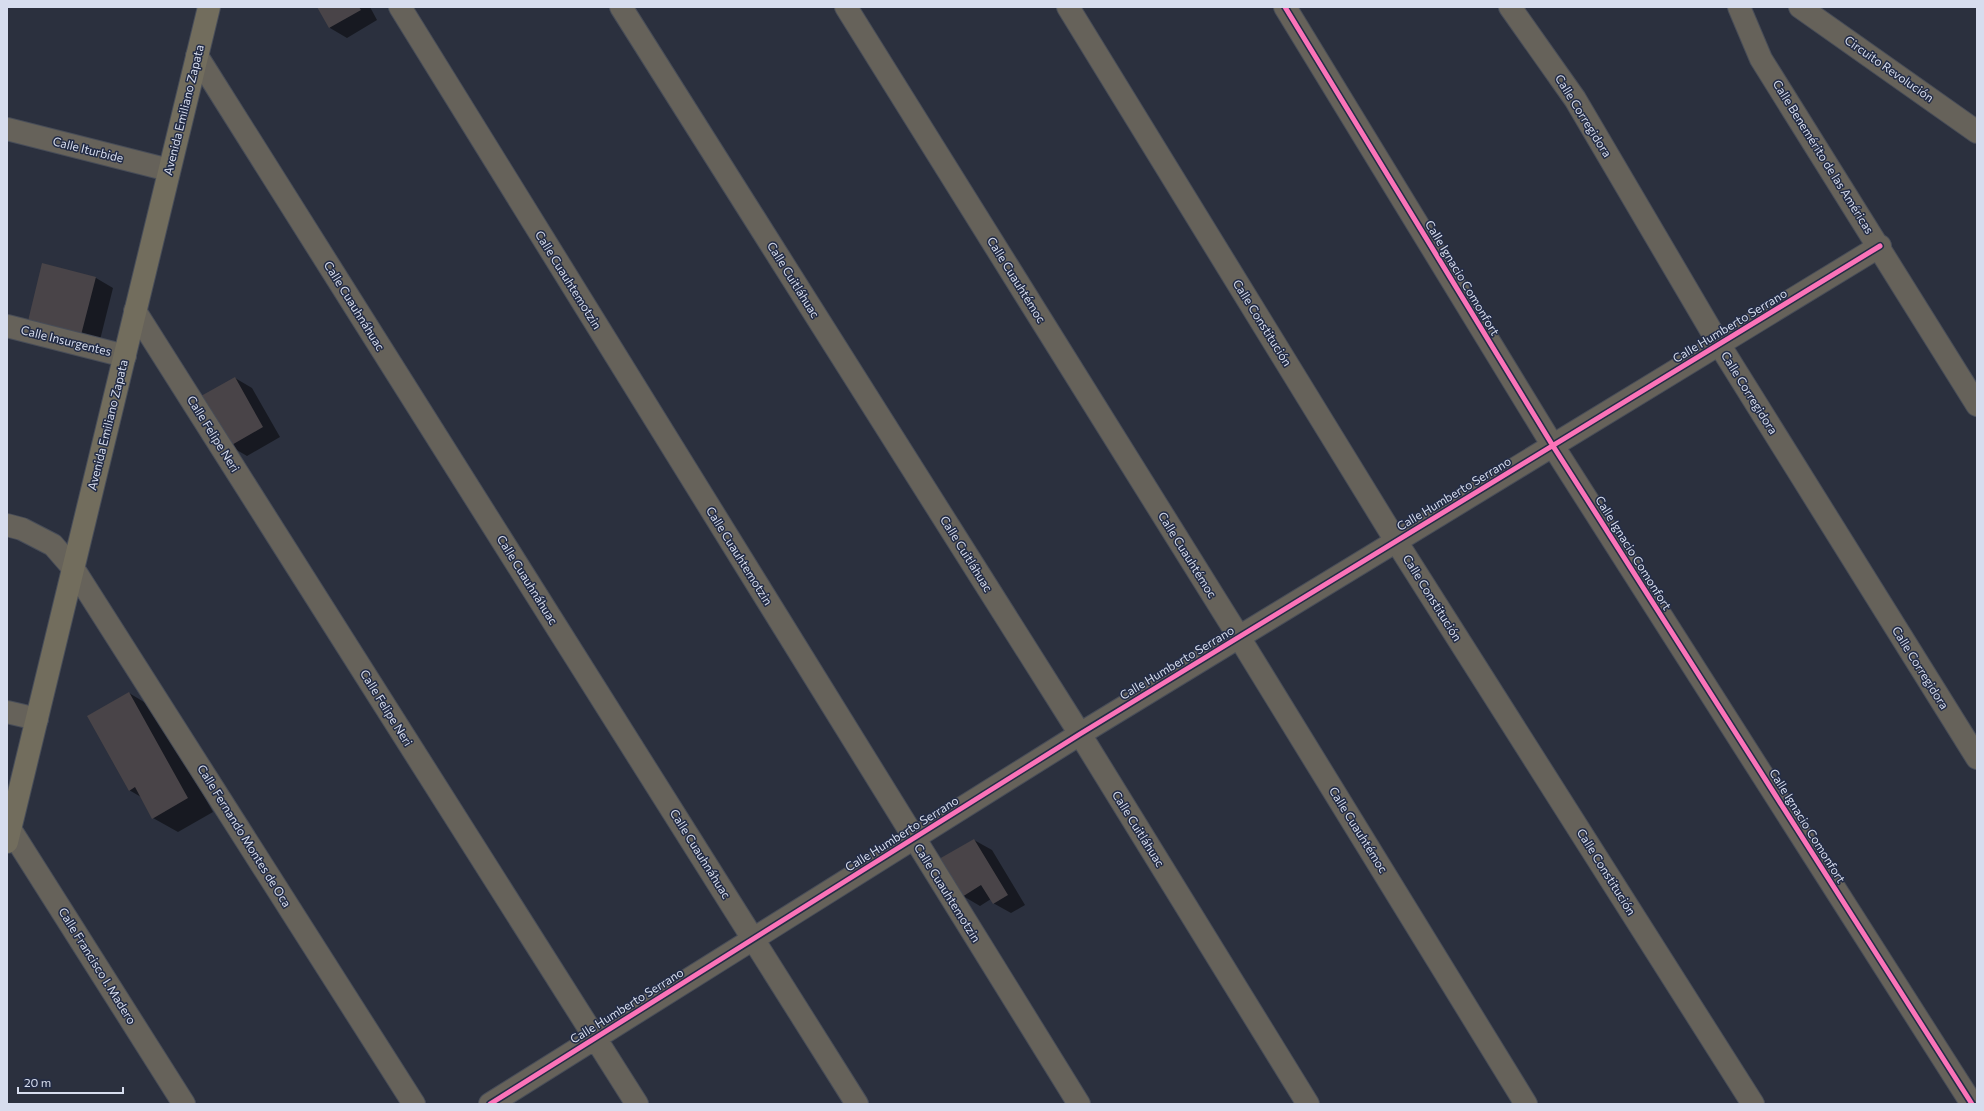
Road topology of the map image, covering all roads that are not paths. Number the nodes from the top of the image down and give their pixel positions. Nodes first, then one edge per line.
1 (209, 7) edge
2 (400, 7) edge
3 (621, 7) edge
4 (846, 7) edge
5 (1068, 7) edge
6 (1285, 7) edge
7 (1510, 7) edge
8 (1739, 7) edge
9 (1800, 7) edge
10 (197, 56) junction
11 (7, 130) edge
12 (1977, 132) edge
13 (169, 170) junction
14 (1880, 246) junction
15 (135, 311) junction
16 (7, 326) edge
17 (1719, 344) junction
18 (125, 356) junction
19 (1977, 405) edge
20 (1553, 446) junction
21 (7, 525) edge
22 (1396, 541) junction
23 (73, 568) junction
24 (1239, 637) junction
25 (7, 712) edge
26 (37, 719) junction
27 (1080, 734) junction
28 (1977, 758) edge
29 (9, 836) edge
30 (913, 838) junction
31 (754, 939) junction
32 (595, 1038) junction
33 (184, 1104) edge
34 (414, 1104) edge
35 (490, 1104) edge
36 (637, 1104) edge
37 (857, 1104) edge
38 (1079, 1104) edge
39 (1308, 1104) edge
40 (1526, 1104) edge
41 (1753, 1104) edge
42 (1972, 1104) edge

1 - 10 main road, Avenida Emiliano Zapata
2 - 30 street, Calle Cuauhtemotzin
3 - 27 street, Calle Cuitláhuac
4 - 24 street, Calle Cuauhtémoc
5 - 22 street, Calle Constitución
6 - 20 street, Calle Ignacio Comonfort
7 - 17 street, Calle Corregidora
8 - 14 street, Calle Benemérito de las Américas
9 - 12 street, Circuito Revolución
10 - 13 main road, Avenida Emiliano Zapata
10 - 31 street, Calle Cuauhnáhuac
11 - 13 street, Calle Iturbide
13 - 15 main road, Avenida Emiliano Zapata
14 - 17 street, Calle Humberto Serrano
14 - 19 street, Calle Benemérito de las Américas
15 - 18 main road, Avenida Emiliano Zapata
15 - 32 street, Calle Felipe Neri
16 - 18 street, Calle Insurgentes
17 - 20 street, Calle Humberto Serrano
17 - 28 street, Calle Corregidora
18 - 23 main road, Avenida Emiliano Zapata
20 - 22 street, Calle Humberto Serrano
20 - 42 street, Calle Ignacio Comonfort
21 - 23 street, Calle Fernando Montes de Oca
22 - 24 street, Calle Humberto Serrano
22 - 41 street, Calle Constitución
23 - 26 main road, Avenida Emiliano Zapata
23 - 34 street, Calle Fernando Montes de Oca
24 - 27 street, Calle Humberto Serrano
24 - 40 street, Calle Cuauhtémoc
25 - 26 street
26 - 29 main road, Avenida Emiliano Zapata
27 - 30 street, Calle Humberto Serrano
27 - 39 street, Calle Cuitláhuac
29 - 33 street, Calle Francisco I. Madero
30 - 31 street, Calle Humberto Serrano
30 - 38 street, Calle Cuauhtemotzin
31 - 32 street, Calle Humberto Serrano
31 - 37 street, Calle Cuauhnáhuac
32 - 35 street, Calle Humberto Serrano
32 - 36 street, Calle Felipe Neri

